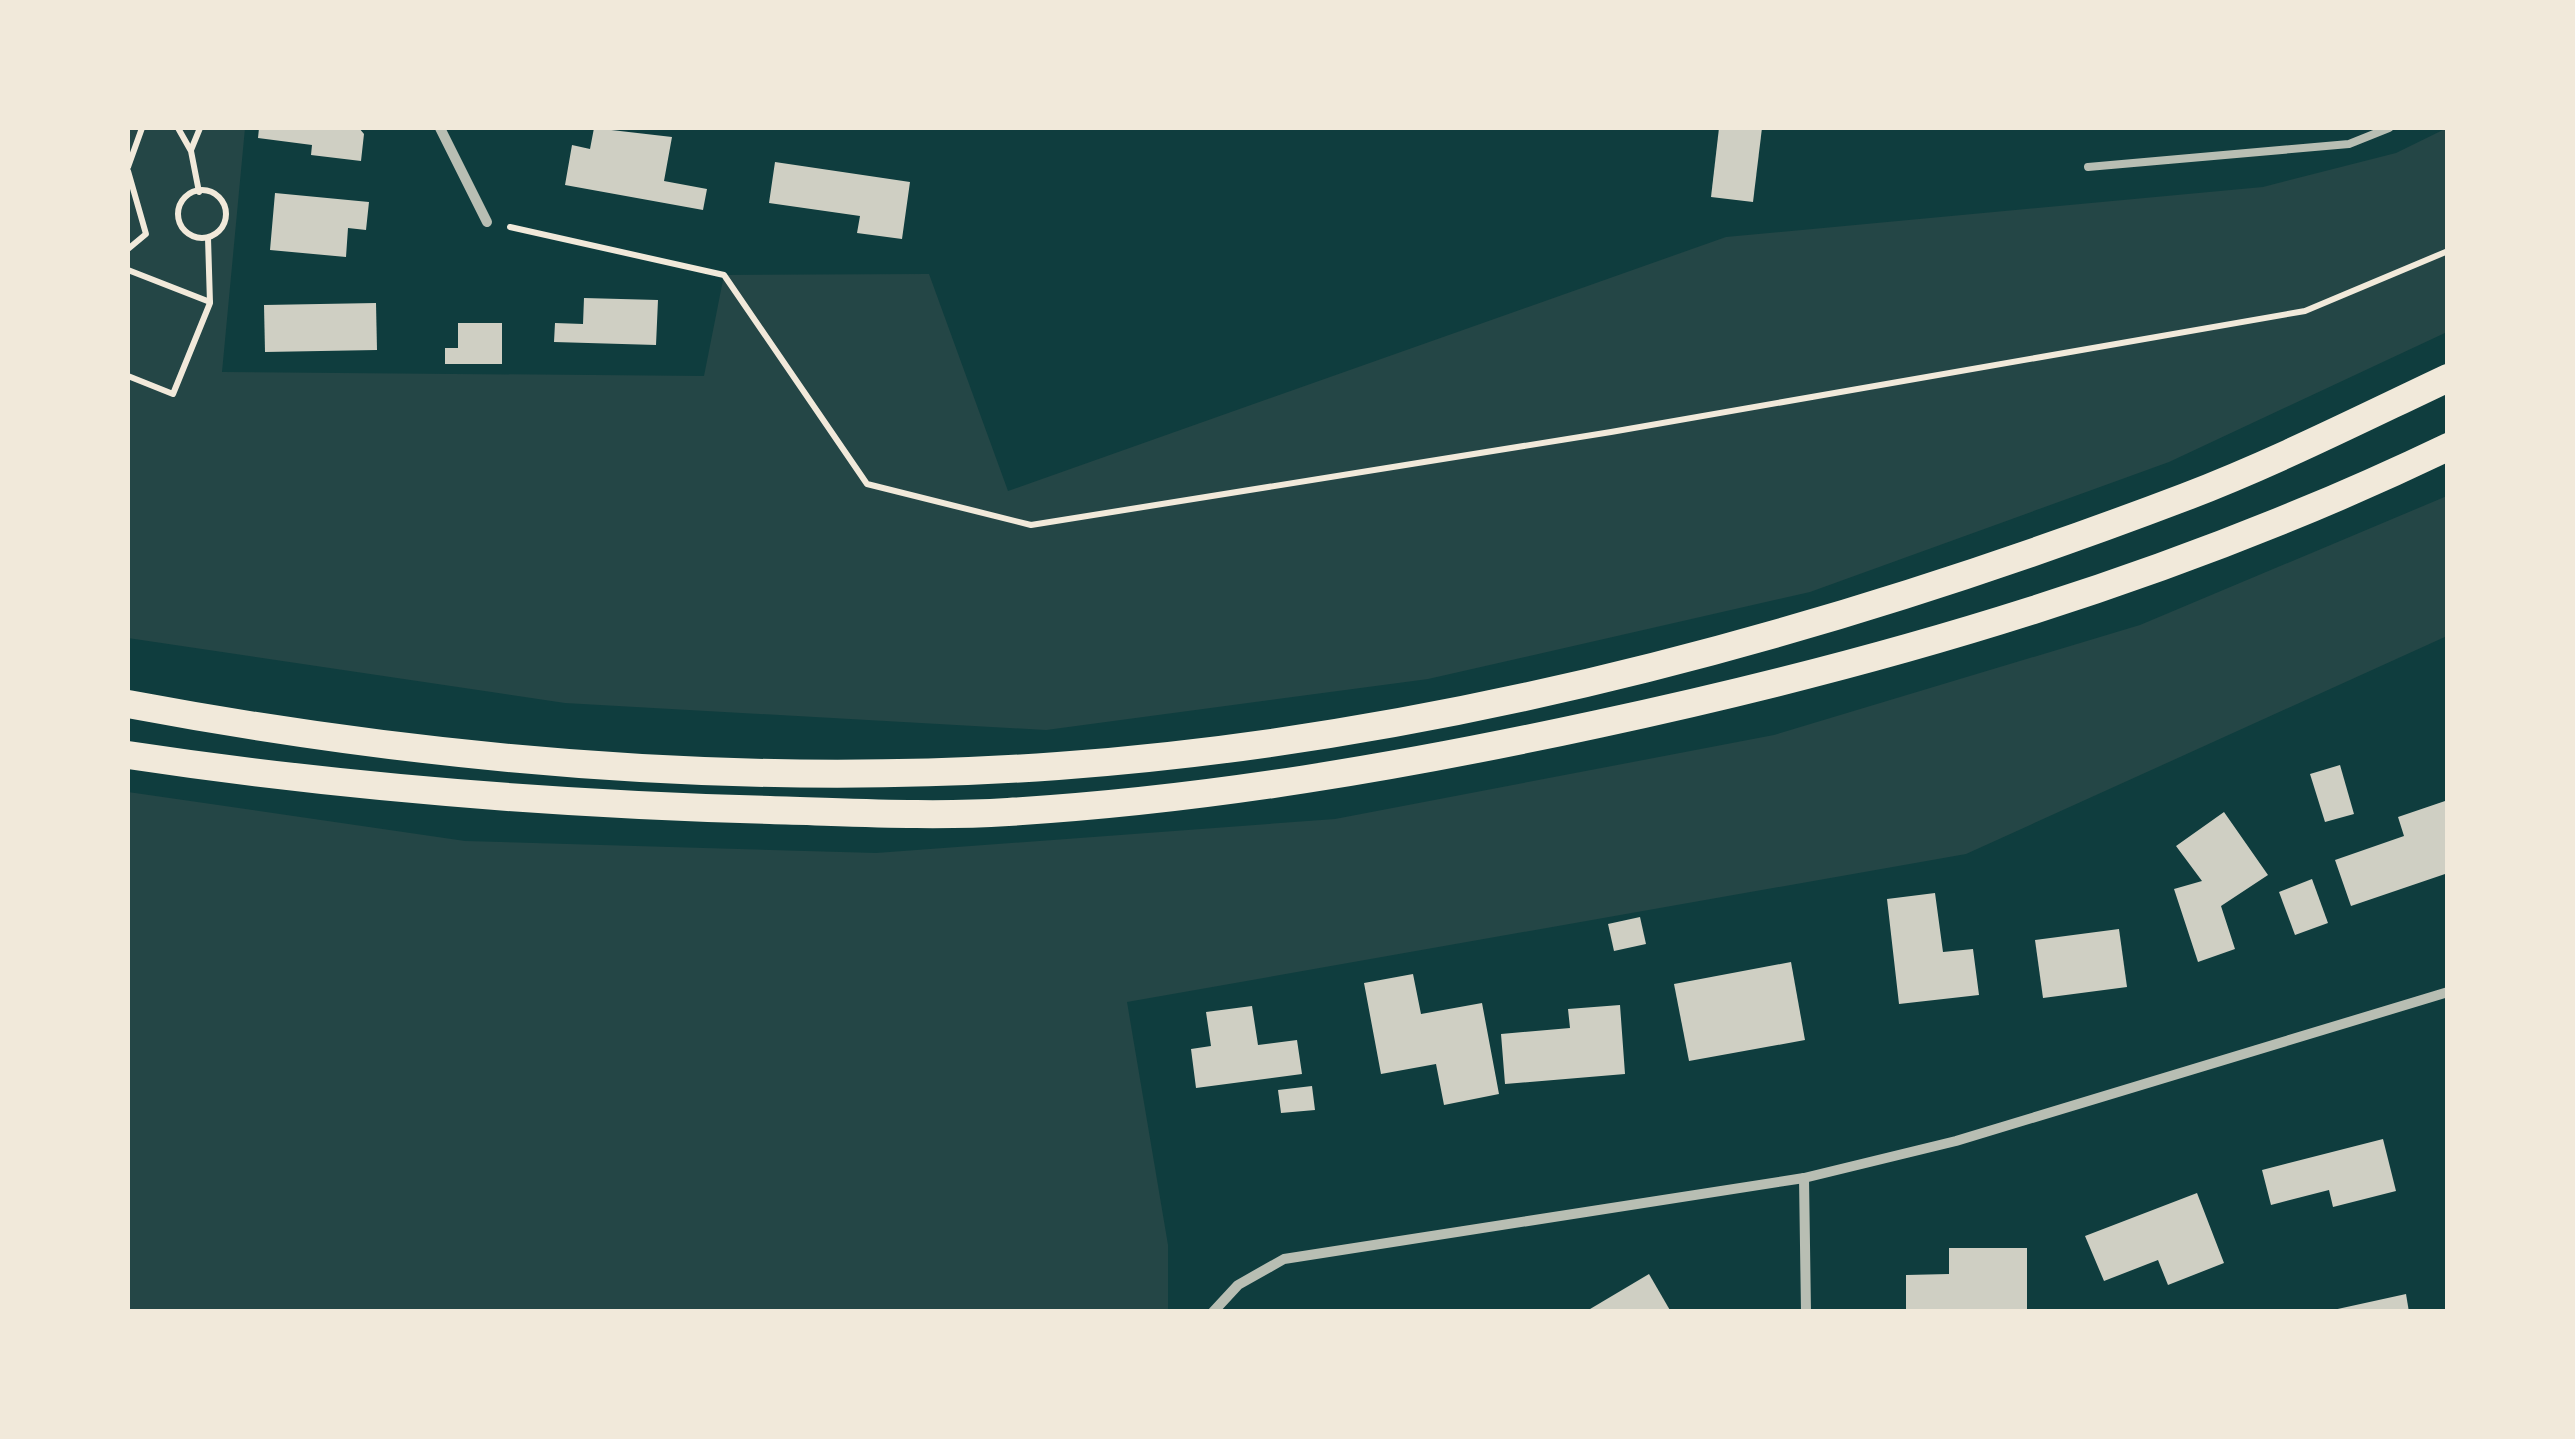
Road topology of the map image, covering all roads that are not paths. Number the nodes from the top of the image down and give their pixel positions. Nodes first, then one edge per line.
1 (440, 128) edge
2 (2389, 128) edge
3 (2088, 167) dead end
4 (487, 222) road end
5 (2448, 378) edge
6 (2448, 447) edge
7 (128, 704) edge
8 (128, 755) edge
9 (2448, 992) edge
10 (1804, 1178) junction
11 (1213, 1312) edge
12 (1806, 1312) edge

1 - 4 street
2 - 3 lane
5 - 7 highway
6 - 8 highway
9 - 10 street
10 - 11 street
10 - 12 street

